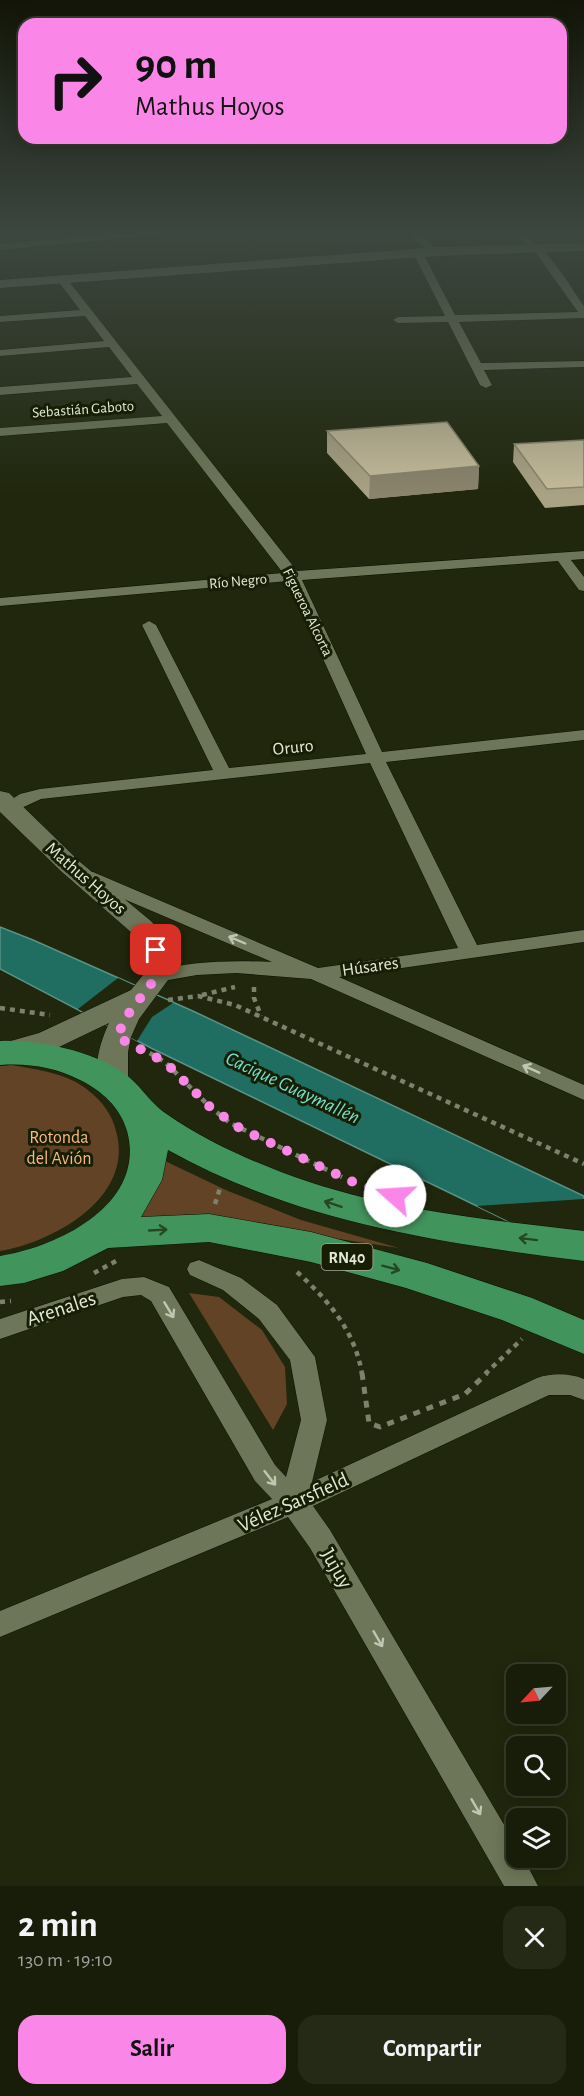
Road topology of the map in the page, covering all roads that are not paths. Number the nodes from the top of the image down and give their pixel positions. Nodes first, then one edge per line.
1 (92, 320) edge
2 (452, 320) edge
3 (111, 344) junction
4 (0, 353) edge
5 (584, 364) edge
6 (477, 367) junction
7 (140, 380) junction
8 (486, 384) dead end
9 (0, 391) edge
10 (168, 419) junction
11 (0, 432) edge
12 (584, 555) edge
13 (561, 556) junction
14 (293, 576) junction
15 (584, 588) edge
16 (0, 602) edge
17 (149, 625) dead end
18 (584, 735) edge
19 (376, 758) junction
20 (223, 774) junction
21 (4, 803) edge
22 (78, 873) junction
23 (584, 936) edge
24 (470, 952) junction
25 (316, 974) junction
26 (152, 991) junction
27 (105, 1027) junction
28 (3, 1052) edge
29 (113, 1083) junction
30 (584, 1093) edge
31 (141, 1115) junction
32 (584, 1246) edge
33 (114, 1261) junction
34 (199, 1269) dead end
35 (11, 1285) edge
36 (0, 1329) edge
37 (584, 1338) edge
38 (584, 1390) edge
39 (293, 1503) junction
40 (0, 1624) edge
41 (522, 1886) edge

1 - 3 street, Figueroa Alcorta
2 - 6 street
3 - 4 street
3 - 7 street, Figueroa Alcorta
5 - 6 street
6 - 8 street
7 - 9 street
7 - 10 street, Figueroa Alcorta
10 - 11 street, Sebastián Gaboto
10 - 14 street, Figueroa Alcorta
12 - 13 street, Río Negro
13 - 14 street, Río Negro
13 - 15 street
14 - 16 street, Río Negro
14 - 19 street, Figueroa Alcorta
17 - 20 street
18 - 19 street, Oruro
19 - 20 street, Oruro
19 - 24 street, Figueroa Alcorta
20 - 21 street, Oruro
21 - 22 main road, Mathus Hoyos
25 -> 22 street
22 - 26 main road, Mathus Hoyos
23 - 24 street, Húsares
24 - 25 street, Húsares
25 - 26 street, Húsares
30 -> 25 street
26 - 27 main road
27 - 28 main road
27 - 29 main road
28 - 29 highway
29 - 31 highway
32 -> 31 highway
31 - 33 highway
33 - 35 highway, RN40
33 - 36 street, Arenales
33 -> 37 highway, RN40
33 -> 39 street, Jujuy
34 - 39 street
38 - 39 street, Vélez Sarsfield
39 - 40 street, Vélez Sarsfield
39 -> 41 street, Jujuy

